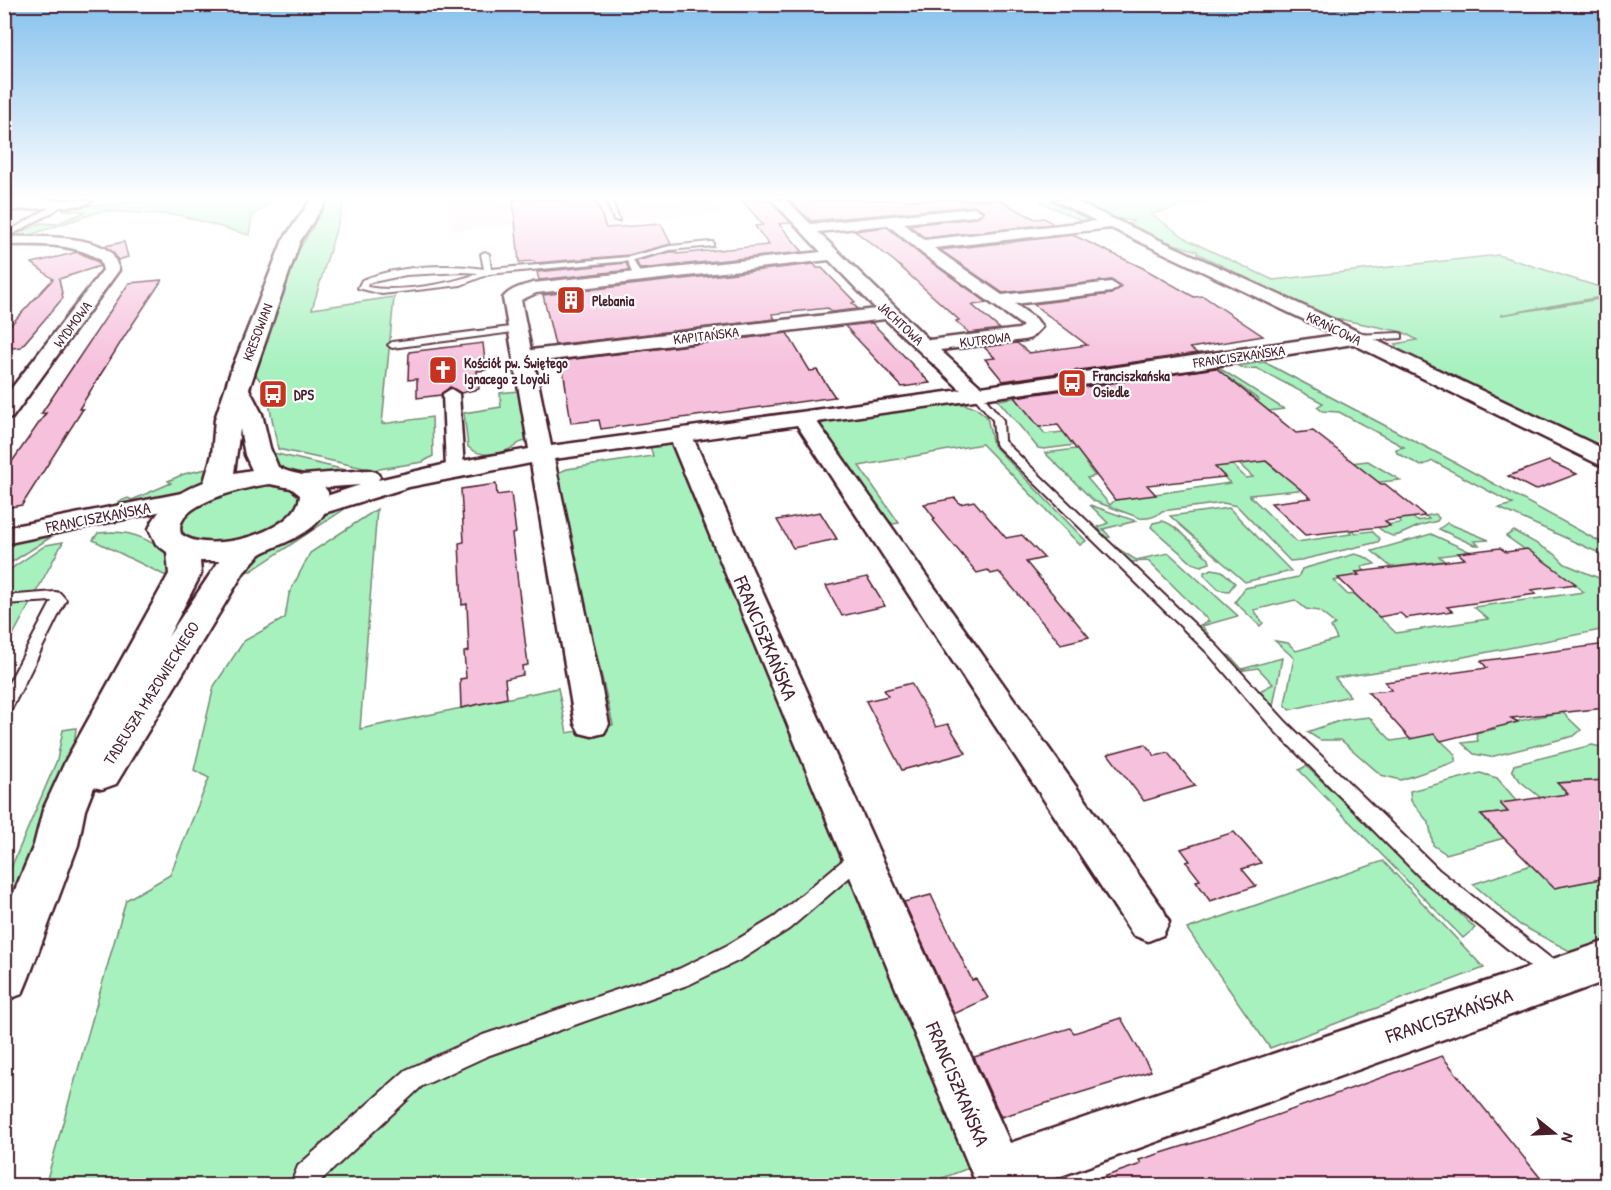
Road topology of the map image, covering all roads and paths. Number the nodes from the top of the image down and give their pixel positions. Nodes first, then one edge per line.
1 (832, 255) edge
2 (103, 256) edge
3 (286, 256) edge
4 (485, 256) edge
5 (642, 256) edge
6 (827, 256) edge
7 (936, 256) edge
8 (1179, 256) edge
9 (629, 259) junction
10 (488, 272) junction
11 (638, 277) junction
12 (1111, 287) dead end
13 (999, 301) junction
14 (889, 313) junction
15 (518, 329) junction
16 (1399, 336) dead end
17 (1354, 338) junction
18 (392, 345) dead end
19 (927, 346) junction
20 (524, 357) junction
21 (238, 390) junction
22 (976, 393) junction
23 (451, 394) dead end
24 (4, 413) edge
25 (802, 417) junction
26 (680, 435) junction
27 (541, 456) junction
28 (1606, 459) edge
29 (455, 469) junction
30 (270, 477) junction
31 (205, 493) junction
32 (308, 496) junction
33 (4, 537) edge
34 (174, 539) junction
35 (251, 546) junction
36 (4, 600) edge
37 (4, 708) edge
38 (592, 724) dead end
39 (57, 845) junction
40 (860, 857) junction
41 (1148, 922) dead end
42 (1606, 961) edge
43 (4, 977) edge
44 (1559, 977) junction
45 (302, 1185) edge

1 - 14 street, JACHTOWA
2 - 24 street, WYDMOWA
3 - 21 main road, KRESOWIAN
4 - 10 lane
5 - 9 lane
6 - 11 street
7 - 13 street, KUTROWA
8 - 17 street, KRAŃCOWA
9 - 10 lane
9 - 11 lane
10 - 10 lane
11 - 15 street
12 - 13 street
13 - 19 street, KUTROWA
14 - 19 street, JACHTOWA
14 - 20 street, KAPITAŃSKA
15 - 18 lane
15 - 20 street
16 - 17 lane
17 - 22 street, FRANCISZKAŃSKA
17 - 28 street, KRAŃCOWA
19 - 22 street, JACHTOWA
20 - 27 street
21 - 30 main road
21 - 31 main road, KRESOWIAN
22 - 25 street, FRANCISZKAŃSKA
22 - 44 lane
23 - 29 street
25 - 26 street, FRANCISZKAŃSKA
25 - 41 street
26 - 27 street, FRANCISZKAŃSKA
26 - 40 street, FRANCISZKAŃSKA
27 - 29 street, FRANCISZKAŃSKA
27 - 38 street
29 - 32 street, FRANCISZKAŃSKA
30 - 31 main road
30 - 32 main road
31 - 33 street, FRANCISZKAŃSKA
31 - 34 main road
32 - 35 main road
33 - 34 street, FRANCISZKAŃSKA
34 - 35 main road
34 - 39 main road, TADEUSZA MAZOWIECKIEGO
35 - 39 main road, TADEUSZA MAZOWIECKIEGO
36 - 37 lane
39 - 43 main road, TADEUSZA MAZOWIECKIEGO
40 - 44 street, FRANCISZKAŃSKA
40 - 45 lane
42 - 44 street, FRANCISZKAŃSKA

